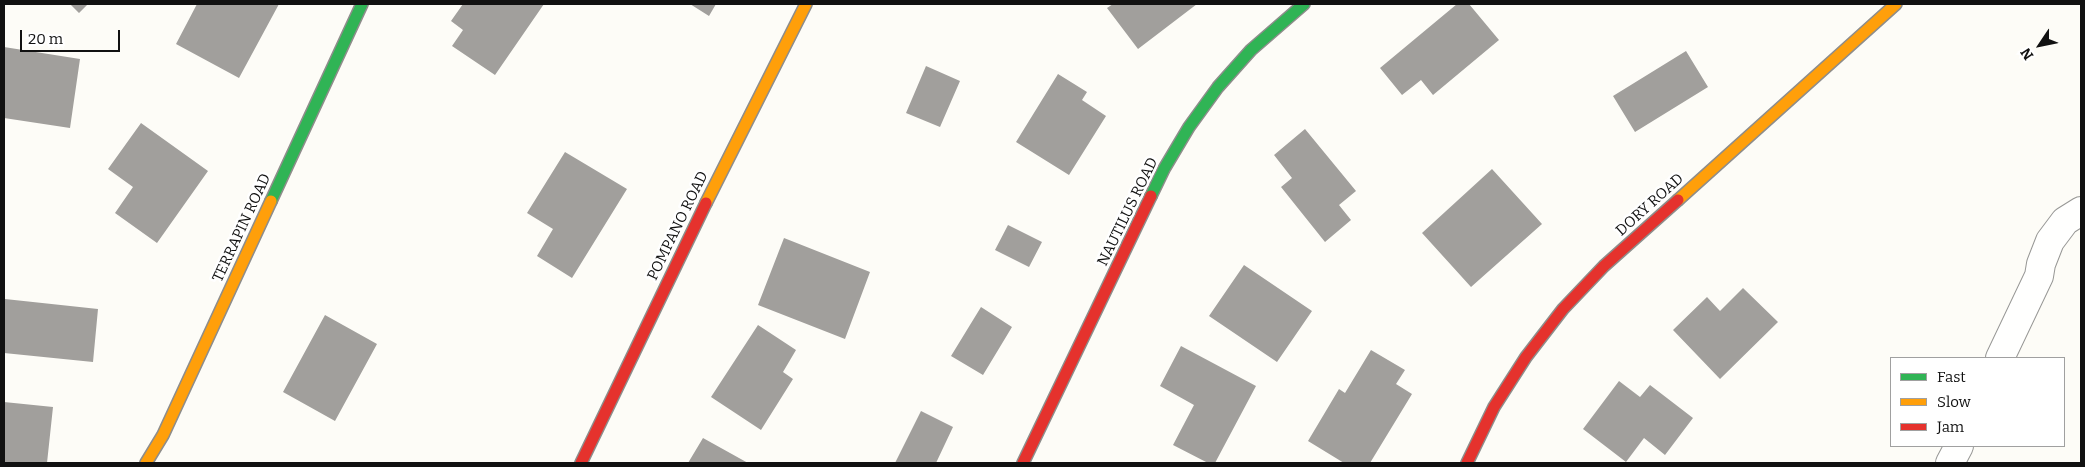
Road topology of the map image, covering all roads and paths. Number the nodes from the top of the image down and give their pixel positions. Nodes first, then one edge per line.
1 (362, 4) edge
2 (806, 4) edge
3 (1304, 4) edge
4 (1896, 4) edge
5 (2081, 211) edge
6 (2000, 357) edge
7 (1958, 447) edge
8 (146, 463) edge
9 (581, 463) edge
10 (1023, 463) edge
11 (1467, 463) edge
12 (1950, 463) edge

1 - 8 street, TERRAPIN ROAD
2 - 9 street, POMPANO ROAD
3 - 10 street, NAUTILUS ROAD
4 - 11 street, DORY ROAD
5 - 6 street
7 - 12 street

